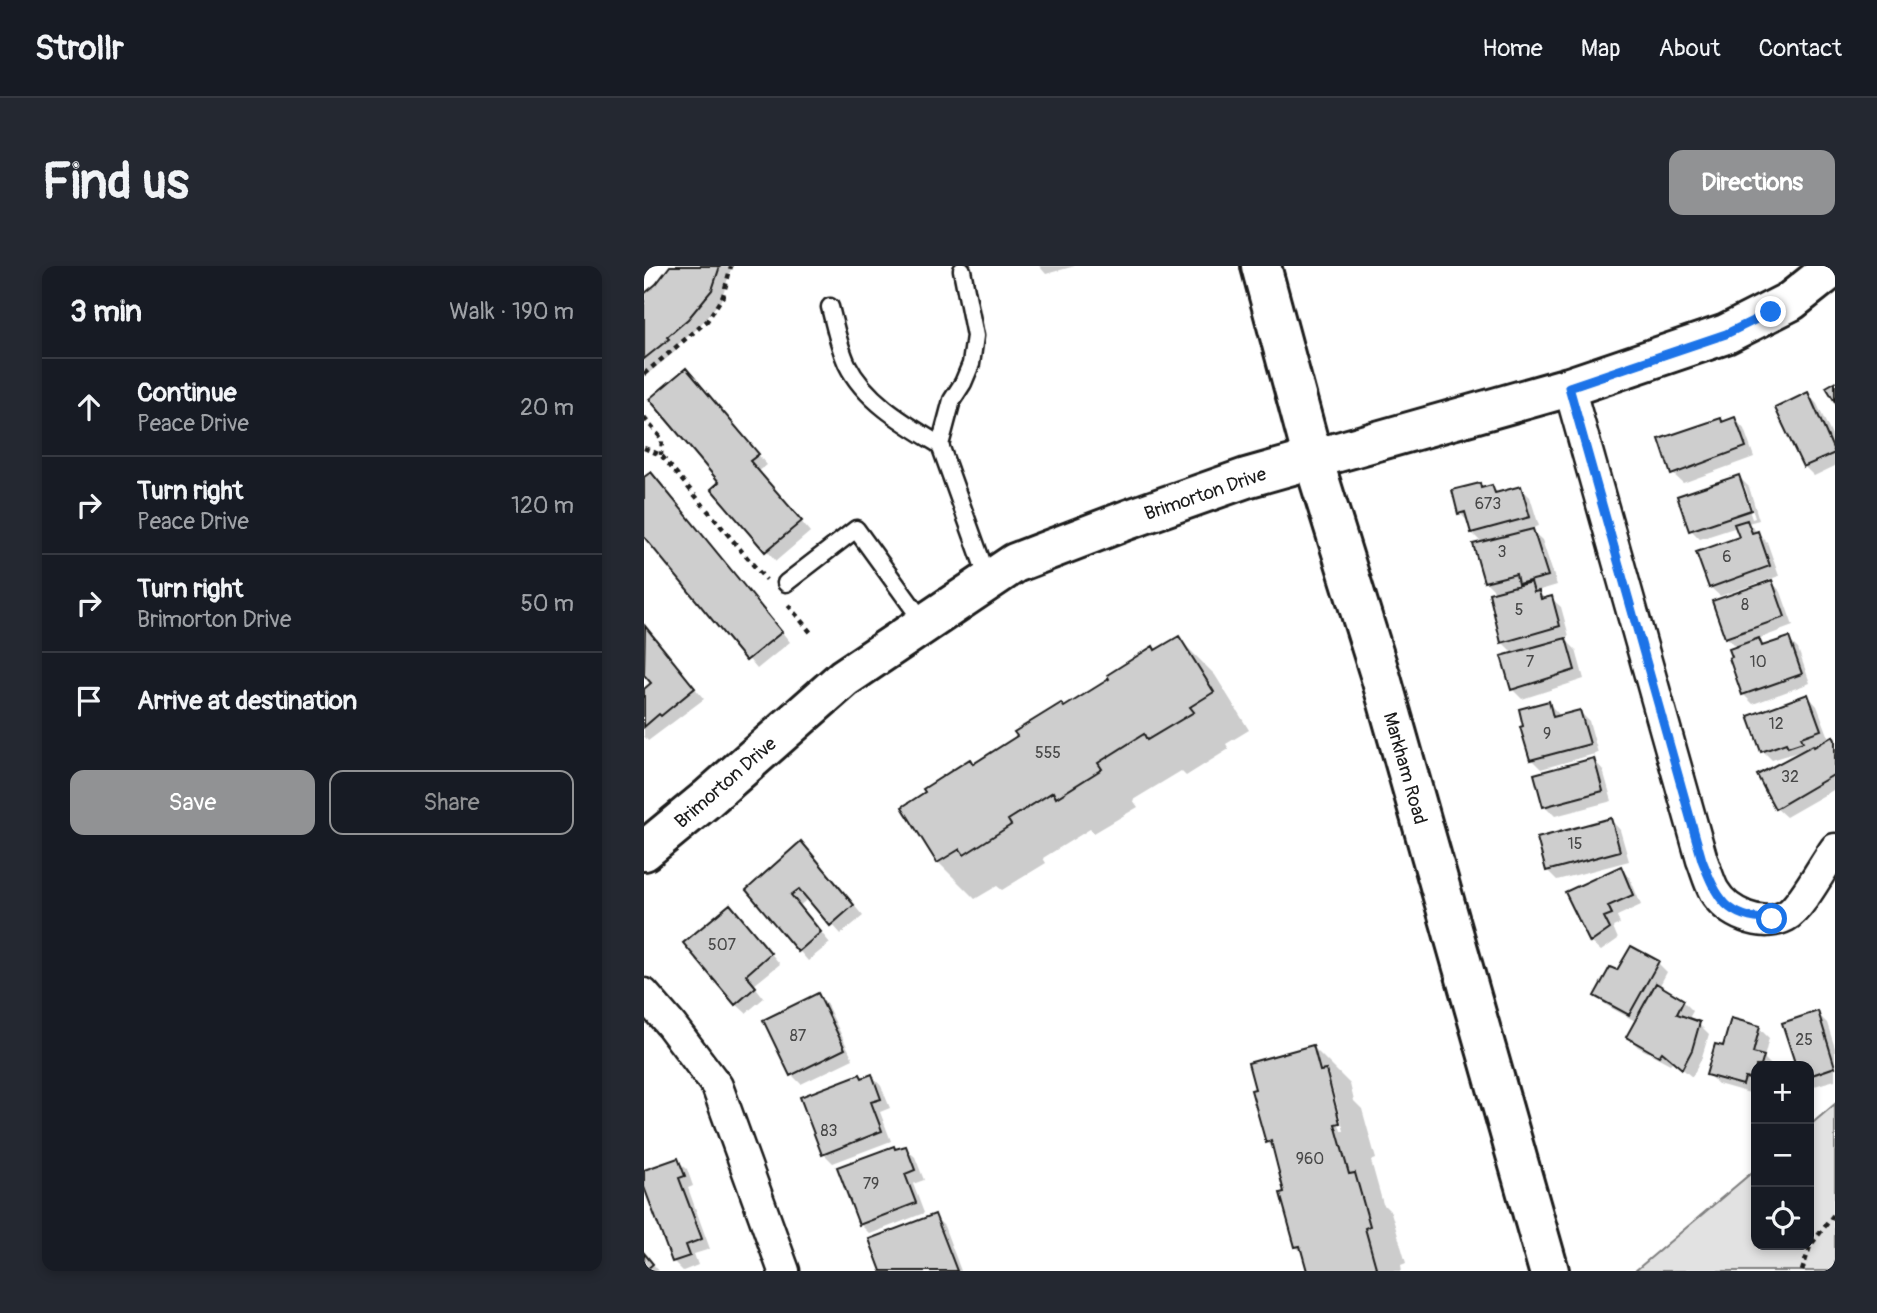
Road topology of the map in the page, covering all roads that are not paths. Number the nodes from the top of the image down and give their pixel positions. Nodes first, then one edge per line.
1 (1261, 266) edge
2 (1835, 266) edge
3 (962, 270) dead end
4 (830, 307) dead end
5 (1569, 387) junction
6 (940, 445) junction
7 (1313, 459) junction
8 (988, 579) junction
9 (780, 590) road end
10 (924, 623) junction
11 (1835, 849) edge
12 (644, 851) edge
13 (644, 994) edge
14 (784, 1271) edge
15 (1549, 1271) edge

1 - 7 street, Markham Road
2 - 5 street, Brimorton Drive
3 - 6 lane
4 - 6 lane
5 - 7 street, Brimorton Drive
5 - 11 street
6 - 8 lane
7 - 8 street, Brimorton Drive
7 - 15 street, Markham Road
8 - 10 street, Brimorton Drive
9 - 10 lane
10 - 12 street, Brimorton Drive
13 - 14 street

